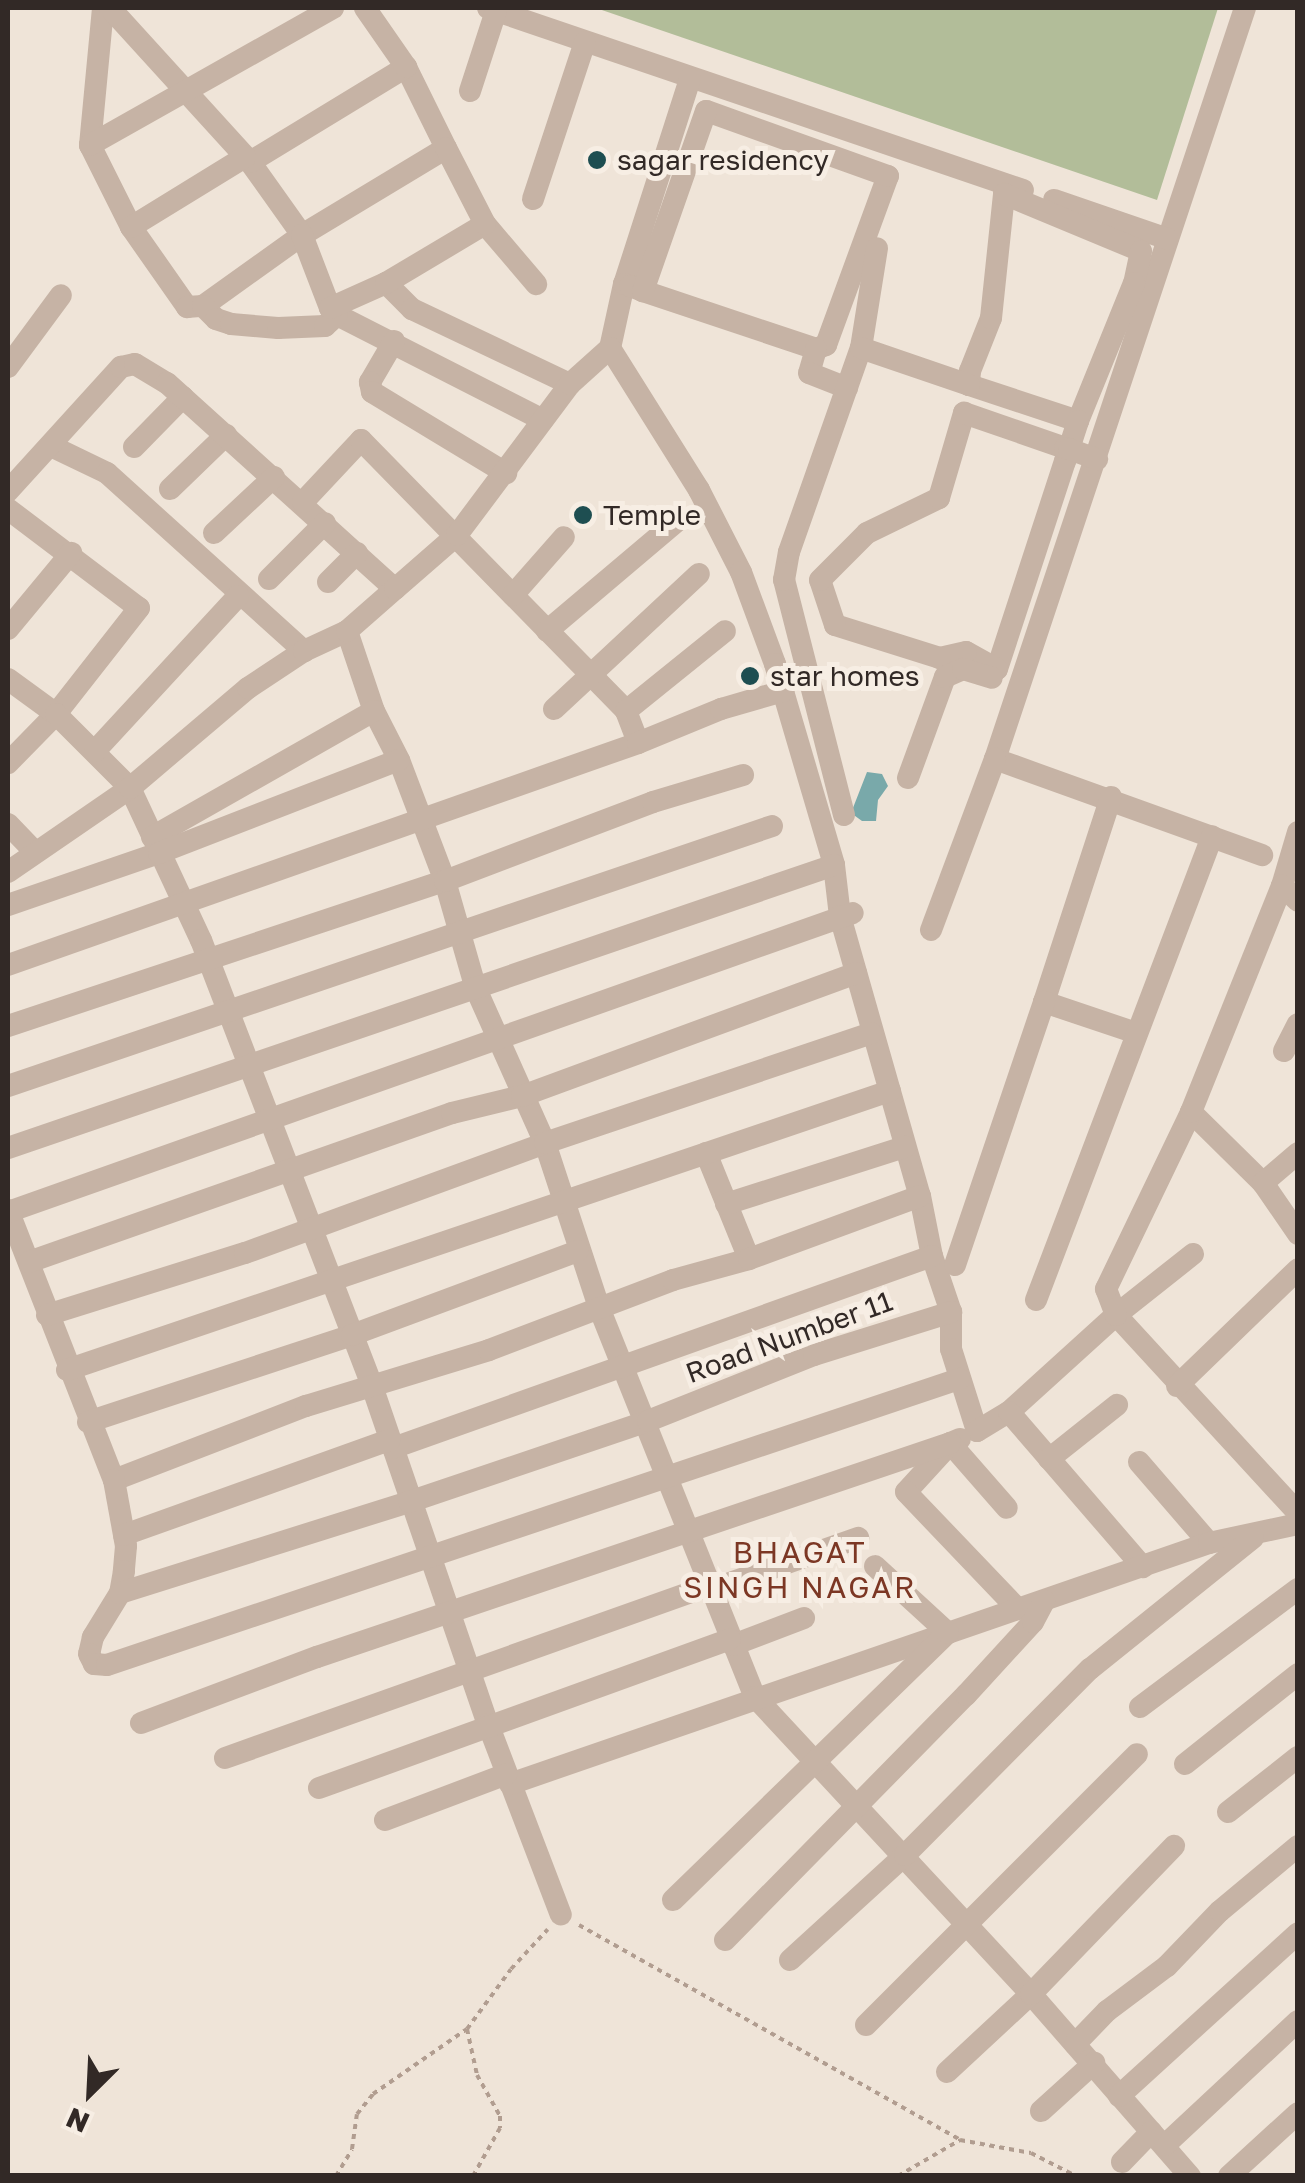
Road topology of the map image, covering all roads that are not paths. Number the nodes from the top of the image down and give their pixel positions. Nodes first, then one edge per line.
1 (107, 8) edge
2 (333, 8) edge
3 (365, 8) edge
4 (1245, 8) edge
5 (492, 9) edge
6 (585, 42) junction
7 (406, 67) junction
8 (690, 79) junction
9 (186, 88) junction
10 (470, 91) dead end
11 (90, 145) junction
12 (446, 148) junction
13 (907, 151) junction
14 (248, 160) junction
15 (533, 200) dead end
16 (485, 224) junction
17 (131, 227) junction
18 (302, 235) junction
19 (1168, 239) junction
20 (386, 283) junction
21 (536, 284) dead end
22 (633, 287) junction
23 (61, 295) dead end
24 (203, 306) junction
25 (334, 311) junction
26 (394, 342) junction
27 (610, 348) junction
28 (861, 348) junction
29 (816, 350) junction
30 (8, 367) edge
31 (570, 384) junction
32 (969, 385) junction
33 (846, 388) junction
34 (183, 397) junction
35 (543, 420) junction
36 (1078, 420) junction
37 (226, 435) junction
38 (51, 446) junction
39 (134, 447) dead end
40 (1069, 449) junction
41 (1097, 459) junction
42 (506, 473) junction
43 (274, 476) junction
44 (170, 489) dead end
45 (8, 492) edge
46 (303, 502) junction
47 (8, 509) edge
48 (325, 523) junction
49 (675, 523) dead end
50 (214, 534) dead end
51 (457, 535) junction
52 (564, 537) dead end
53 (71, 553) junction
54 (356, 553) junction
55 (699, 574) dead end
56 (269, 579) dead end
57 (328, 582) dead end
58 (395, 589) junction
59 (513, 594) junction
60 (238, 596) junction
61 (8, 630) edge
62 (347, 630) junction
63 (725, 630) dead end
64 (547, 631) junction
65 (304, 651) junction
66 (589, 676) junction
67 (8, 678) edge
68 (1019, 688) junction
69 (783, 691) junction
70 (554, 709) dead end
71 (374, 711) junction
72 (626, 711) junction
73 (56, 714) junction
74 (638, 742) junction
75 (95, 751) junction
76 (995, 759) junction
77 (399, 760) junction
78 (8, 763) edge
79 (743, 775) dead end
80 (908, 778) dead end
81 (130, 788) junction
82 (1111, 798) junction
83 (844, 815) dead end
84 (422, 818) junction
85 (8, 824) edge
86 (772, 826) dead end
87 (1298, 832) edge
88 (1212, 836) junction
89 (156, 845) junction
90 (36, 852) junction
91 (1262, 855) dead end
92 (834, 865) junction
93 (8, 872) edge
94 (445, 881) junction
95 (1290, 894) edge
96 (180, 902) junction
97 (8, 904) edge
98 (846, 915) junction
99 (931, 930) dead end
100 (461, 933) junction
101 (209, 958) junction
102 (8, 965) edge
103 (856, 972) junction
104 (476, 988) junction
105 (1044, 1002) junction
106 (226, 1010) junction
107 (1298, 1024) edge
108 (8, 1026) edge
109 (871, 1032) junction
110 (1136, 1032) junction
111 (498, 1038) junction
112 (1284, 1050) dead end
113 (250, 1064) junction
114 (8, 1086) edge
115 (890, 1091) junction
116 (522, 1096) junction
117 (1190, 1112) junction
118 (272, 1120) junction
119 (545, 1143) junction
120 (905, 1147) junction
121 (8, 1148) edge
122 (706, 1153) junction
123 (1298, 1153) edge
124 (292, 1173) junction
125 (1263, 1183) junction
126 (920, 1196) junction
127 (562, 1202) junction
128 (726, 1204) junction
129 (8, 1211) edge
130 (1294, 1220) edge
131 (312, 1229) junction
132 (578, 1251) junction
133 (1192, 1254) dead end
134 (932, 1256) junction
135 (749, 1259) junction
136 (28, 1262) junction
137 (955, 1265) dead end
138 (1298, 1269) edge
139 (332, 1282) junction
140 (1036, 1300) dead end
141 (600, 1310) junction
142 (951, 1312) junction
143 (47, 1315) junction
144 (1116, 1315) junction
145 (352, 1335) junction
146 (626, 1365) junction
147 (67, 1370) junction
148 (959, 1379) junction
149 (372, 1386) junction
150 (1178, 1386) junction
151 (1117, 1405) dead end
152 (1008, 1412) junction
153 (648, 1420) junction
154 (88, 1422) junction
155 (977, 1431) junction
156 (392, 1444) junction
157 (950, 1444) junction
158 (1049, 1459) junction
159 (1138, 1462) dead end
160 (667, 1478) junction
161 (114, 1480) junction
162 (409, 1502) junction
163 (1006, 1508) dead end
164 (1298, 1514) edge
165 (1298, 1524) edge
166 (691, 1533) junction
167 (124, 1535) junction
168 (1256, 1536) junction
169 (858, 1538) dead end
170 (1210, 1544) junction
171 (430, 1558) junction
172 (875, 1566) dead end
173 (1143, 1567) junction
174 (712, 1587) junction
175 (1298, 1589) edge
176 (120, 1593) junction
177 (1044, 1601) junction
178 (1018, 1609) junction
179 (450, 1614) junction
180 (804, 1618) dead end
181 (948, 1633) junction
182 (731, 1642) junction
183 (471, 1671) junction
184 (1298, 1674) edge
185 (755, 1697) junction
186 (1140, 1707) dead end
187 (140, 1723) dead end
188 (488, 1724) junction
189 (1137, 1754) dead end
190 (1298, 1757) edge
191 (225, 1758) dead end
192 (816, 1761) junction
193 (1185, 1764) dead end
194 (508, 1779) junction
195 (319, 1788) dead end
196 (858, 1807) junction
197 (1228, 1812) dead end
198 (384, 1820) dead end
199 (1174, 1846) dead end
200 (1298, 1846) edge
201 (905, 1854) junction
202 (674, 1900) dead end
203 (561, 1915) road end
204 (965, 1923) junction
205 (1298, 1933) edge
206 (725, 1940) dead end
207 (790, 1960) dead end
208 (1032, 1994) junction
209 (1298, 2021) edge
210 (866, 2025) dead end
211 (1075, 2044) junction
212 (1094, 2063) junction
213 (948, 2072) dead end
214 (1119, 2096) junction
215 (1042, 2111) dead end
216 (1298, 2113) edge
217 (1158, 2139) junction
218 (1122, 2162) dead end
219 (1190, 2176) edge
220 (1229, 2176) edge

1 - 9 street
1 - 11 street
2 - 9 street
3 - 7 street
4 - 19 street
5 - 6 street
5 - 10 street
6 - 8 street
6 - 15 street
7 - 12 street
7 - 14 street
8 - 13 street
8 - 22 street
9 - 11 street
9 - 14 street
11 - 17 street
12 - 16 street
12 - 18 street
13 - 19 street
13 - 28 street
14 - 17 street
14 - 18 street
16 - 20 street
16 - 21 street
17 - 24 street
18 - 24 street
18 - 25 street
19 - 41 street
20 - 25 street
20 - 31 street
22 - 27 street
22 - 29 street
22 - 29 street
23 - 30 street
24 - 25 street
25 - 26 street
26 - 35 street
26 - 42 street
27 - 31 street
27 - 69 street
28 - 32 street
28 - 33 street
29 - 33 street
31 - 35 street
32 - 36 street
32 - 36 street
33 - 83 street
34 - 37 street
34 - 38 street
34 - 39 street
35 - 42 street
36 - 40 street
37 - 43 street
37 - 44 street
38 - 45 street
38 - 60 street
40 - 40 street
40 - 41 street
41 - 68 street
42 - 51 street
43 - 46 street
43 - 50 street
46 - 48 street
46 - 51 street
47 - 53 street
48 - 54 street
48 - 56 street
49 - 64 street
51 - 58 street
51 - 59 street
52 - 59 street
53 - 61 street
53 - 73 street
54 - 57 street
54 - 58 street
55 - 66 street
58 - 62 street
59 - 64 street
60 - 65 street
60 - 75 street
62 - 65 street
62 - 71 street
63 - 72 street
64 - 66 street
65 - 81 street
66 - 70 street
66 - 72 street
67 - 73 street
68 - 76 street
68 - 80 street
69 - 74 street
69 - 92 street
71 - 77 street
71 - 89 street
72 - 74 street
73 - 75 street
73 - 78 street
74 - 84 street
75 - 81 street
76 - 82 street
76 - 99 street
77 - 84 street
77 - 89 street
79 - 94 street
81 - 89 street
81 - 90 street
82 - 88 street
82 - 105 street
84 - 94 street
84 - 96 street
85 - 90 street
86 - 100 street
87 - 95 street
88 - 91 street
88 - 110 street
89 - 96 street
89 - 97 street
90 - 93 street
92 - 98 street
92 - 104 street
94 - 100 street
94 - 101 street
95 - 117 street
96 - 101 street
96 - 102 street
98 - 103 street
98 - 111 street
100 - 104 street
100 - 106 street
101 - 106 street
101 - 108 street
103 - 109 street
103 - 116 street
104 - 111 street
104 - 113 street
105 - 110 street
105 - 137 street
106 - 113 street
106 - 114 street
107 - 112 street
109 - 115 street
109 - 119 street
110 - 140 street
111 - 116 street
111 - 118 street
113 - 118 street
113 - 121 street
115 - 120 street
115 - 122 street
116 - 119 street
116 - 124 street
117 - 125 street
117 - 144 street
118 - 124 street
118 - 129 street
119 - 127 street
119 - 131 street
120 - 126 street
120 - 128 street
122 - 127 street
122 - 128 street
123 - 125 street
124 - 131 street
124 - 136 street
125 - 130 street
126 - 134 street
126 - 135 street
127 - 132 street
127 - 139 street
128 - 135 street
129 - 136 street
131 - 139 street
131 - 143 street
132 - 141 street
132 - 145 street
133 - 144 street
134 - 142 street
134 - 146 street
135 - 141 street
136 - 143 street
138 - 150 street
139 - 145 street
139 - 147 street
141 - 146 street
141 - 149 street
142 - 148 street
142 - 153 street, Road Number 11
143 - 147 street
144 - 150 street
144 - 152 street
145 - 149 street
145 - 154 street
146 - 153 street
146 - 156 street
147 - 154 street
148 - 155 street
148 - 160 street
149 - 156 street
149 - 161 street
150 - 164 street
151 - 158 street
152 - 155 street
152 - 158 street
153 - 160 street
153 - 162 street, Road Number 11
154 - 161 street
155 - 157 street
156 - 162 street
156 - 167 street
157 - 163 street
157 - 166 street
157 - 178 street
158 - 173 street
159 - 170 street
160 - 166 street
160 - 171 street
161 - 167 street
162 - 171 street
162 - 176 street, Road Number 11
165 - 168 street
166 - 174 street
166 - 179 street
167 - 176 street
168 - 170 street
168 - 201 street
169 - 174 street
170 - 173 street
171 - 176 street
171 - 179 street
172 - 181 street
173 - 177 street
174 - 182 street
174 - 183 street
175 - 186 street
177 - 178 street
177 - 196 street
178 - 181 street
179 - 183 street
179 - 187 street
180 - 182 street
181 - 185 street
181 - 192 street
182 - 185 street
182 - 188 street
183 - 188 street
183 - 191 street
184 - 193 street
185 - 192 street
185 - 194 street
188 - 194 street
188 - 195 street
189 - 204 street
190 - 197 street
192 - 196 street
192 - 202 street
194 - 198 street
194 - 203 street
196 - 201 street
196 - 206 street
199 - 208 street
200 - 211 street
201 - 204 street
201 - 207 street
204 - 208 street
204 - 210 street
205 - 214 street
208 - 211 street
208 - 213 street
209 - 217 street
211 - 212 street
212 - 214 street
212 - 215 street
214 - 217 street
216 - 220 street
217 - 218 street
217 - 219 street

